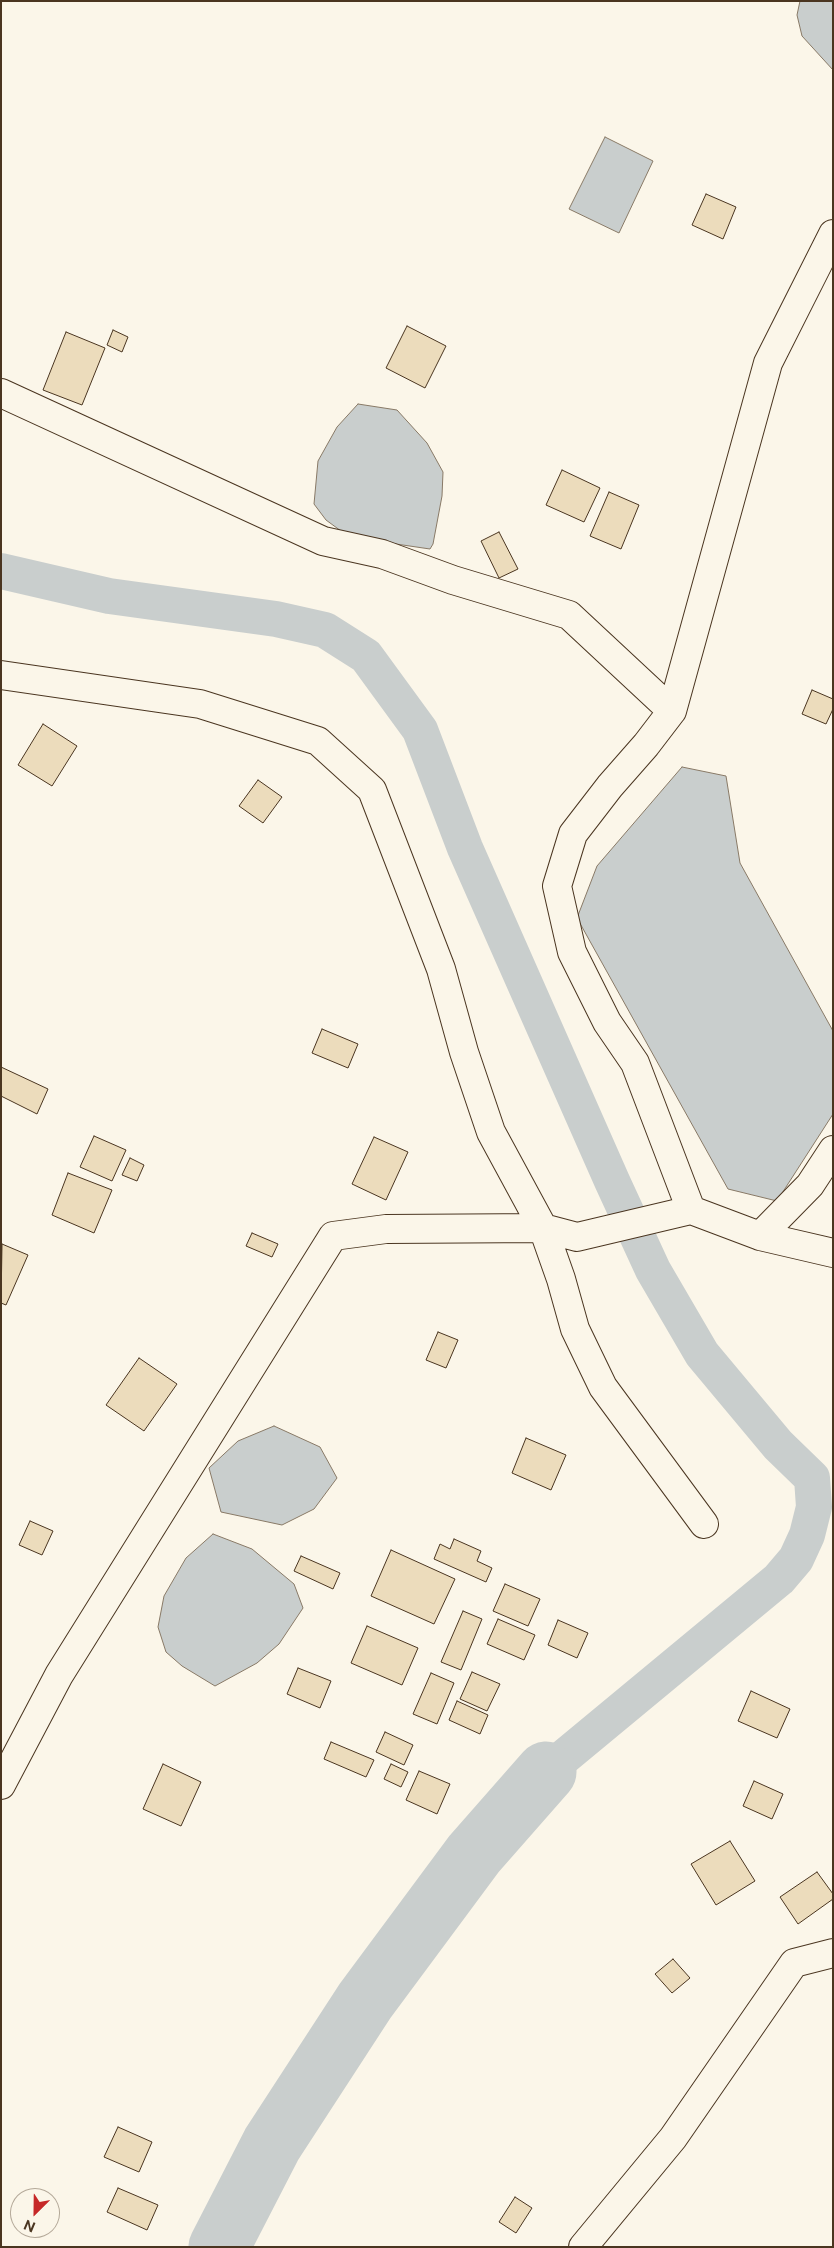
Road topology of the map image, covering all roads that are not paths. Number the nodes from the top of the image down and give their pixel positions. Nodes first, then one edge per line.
1 (833, 234) edge
2 (1, 393) edge
3 (1, 675) edge
4 (672, 712) junction
5 (833, 1150) edge
6 (691, 1210) junction
7 (543, 1228) junction
8 (760, 1236) junction
9 (833, 1254) edge
10 (704, 1524) dead end
11 (1, 1785) edge
12 (833, 1953) edge
13 (583, 2247) edge

1 - 4 street
2 - 4 street
3 - 7 street
4 - 6 street
5 - 8 street
6 - 7 street
6 - 8 street
7 - 10 street
7 - 11 street
8 - 9 street
12 - 13 street

